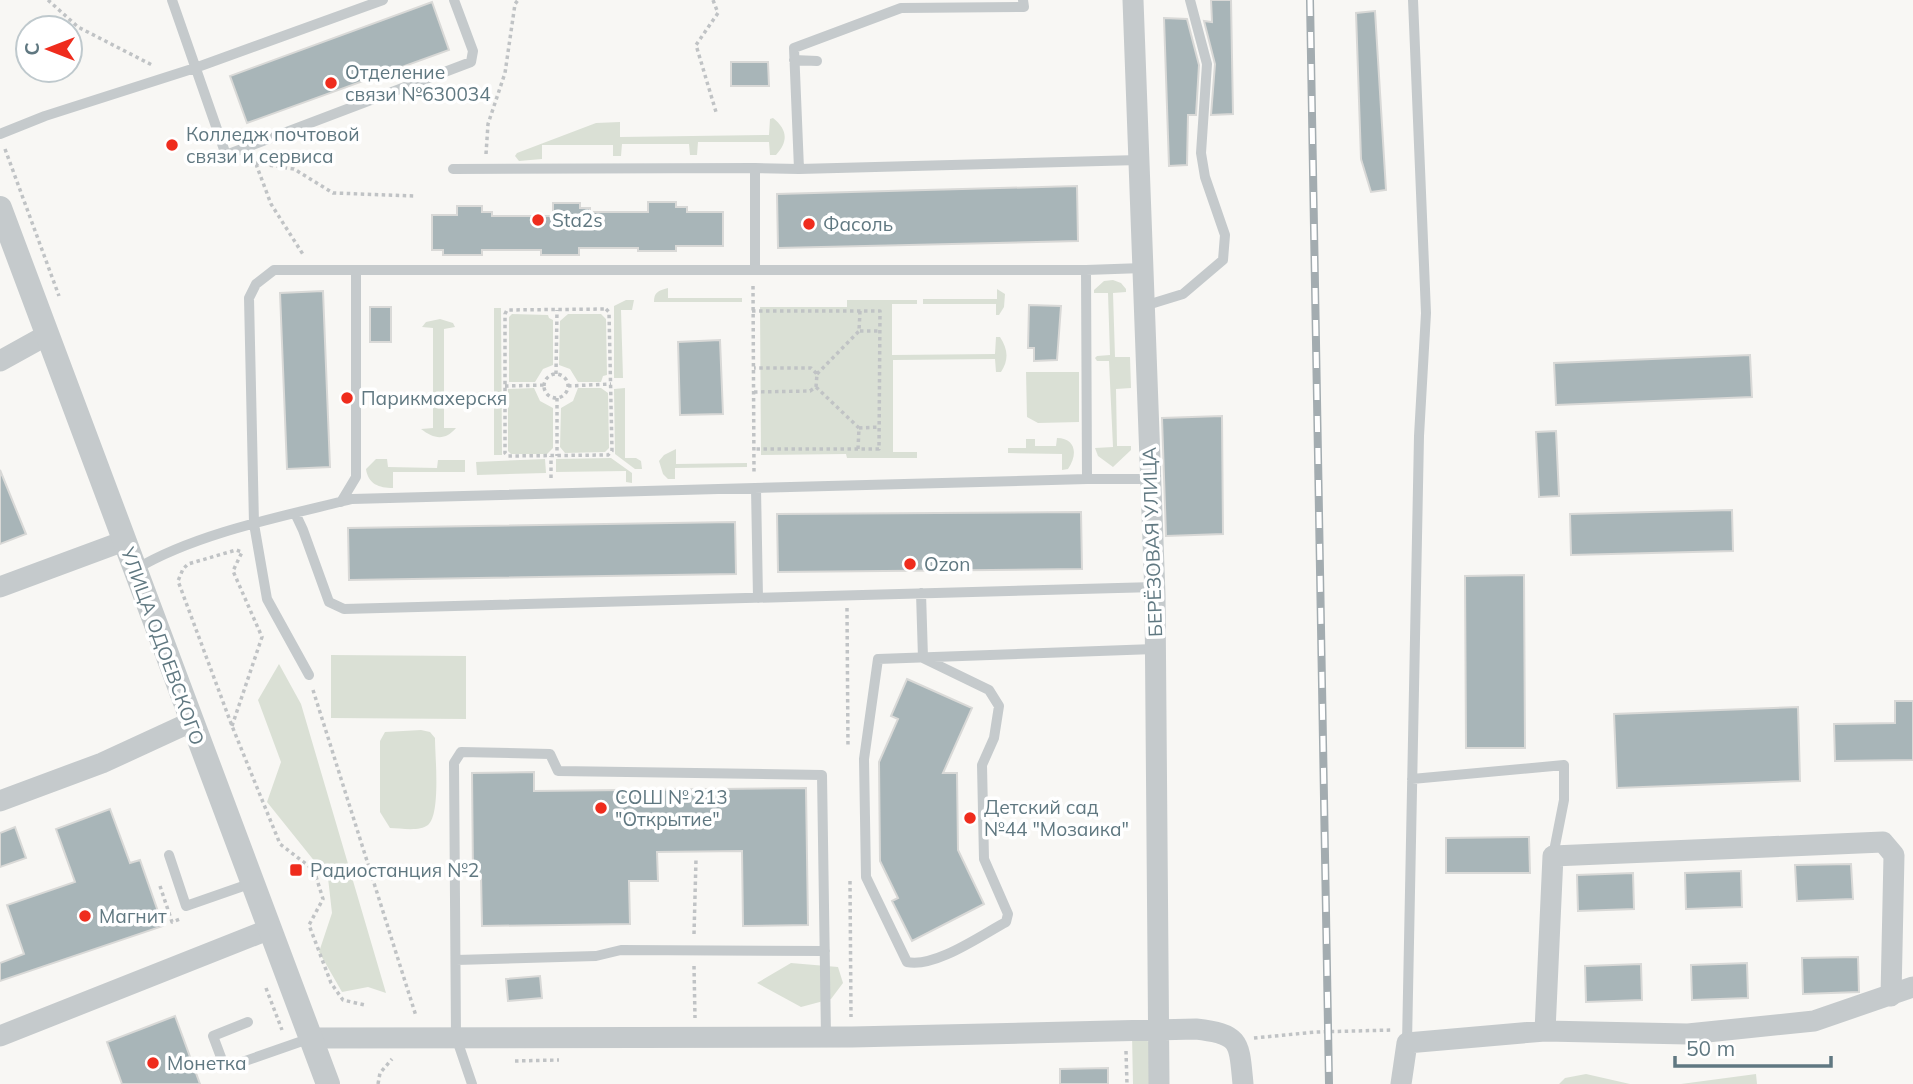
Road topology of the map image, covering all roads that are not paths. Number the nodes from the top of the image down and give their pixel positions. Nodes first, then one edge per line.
1 (172, 0) edge
2 (383, 0) edge
3 (454, 0) edge
4 (1023, 0) edge
5 (1133, 0) edge
6 (1190, 0) edge
7 (1413, 0) edge
8 (794, 60) junction
9 (817, 61) dead end
10 (195, 68) junction
11 (0, 134) edge
12 (1139, 160) junction
13 (755, 168) junction
14 (453, 169) dead end
15 (799, 169) junction
16 (0, 208) edge
17 (5, 235) edge
18 (1143, 268) junction
19 (356, 270) junction
20 (754, 270) junction
21 (1086, 270) junction
22 (1144, 306) junction
23 (47, 335) junction
24 (0, 361) edge
25 (1087, 479) junction
26 (1150, 479) junction
27 (755, 488) junction
28 (341, 502) junction
29 (295, 513) junction
30 (254, 524) junction
31 (124, 541) junction
32 (134, 570) junction
33 (0, 587) edge
34 (1155, 587) junction
35 (921, 593) junction
36 (758, 598) junction
37 (1156, 649) junction
38 (923, 657) junction
39 (309, 675) road end
40 (191, 722) junction
41 (1412, 779) junction
42 (0, 801) edge
43 (169, 855) dead end
44 (1553, 856) junction
45 (252, 883) junction
46 (270, 929) junction
47 (825, 951) junction
48 (456, 960) junction
49 (1913, 987) edge
50 (1891, 996) junction
51 (248, 1022) dead end
52 (1159, 1031) junction
53 (1545, 1031) junction
54 (0, 1036) edge
55 (456, 1037) junction
56 (826, 1037) junction
57 (311, 1038) junction
58 (1407, 1043) junction
59 (328, 1084) edge
60 (472, 1084) edge
61 (1159, 1084) edge
62 (1242, 1084) edge
63 (1401, 1084) edge

1 - 10 lane
2 - 10 lane
3 - 10 lane
4 - 8 lane
5 - 12 street, БЕРЁЗОВАЯ УЛИЦА
6 - 22 lane
7 - 41 lane
8 - 9 lane
8 - 15 lane
10 - 11 lane
12 - 15 lane
12 - 18 street, БЕРЁЗОВАЯ УЛИЦА
13 - 14 lane
13 - 15 lane
13 - 20 lane
16 - 17 street, УЛИЦА ОДОЕВСКОГО
17 - 23 street, УЛИЦА ОДОЕВСКОГО
18 - 21 lane
18 - 22 street, БЕРЁЗОВАЯ УЛИЦА
19 - 20 lane
19 - 28 lane
19 - 30 lane
20 - 21 lane
21 - 25 lane
22 - 26 street, БЕРЁЗОВАЯ УЛИЦА
23 - 24 street
23 - 31 street, УЛИЦА ОДОЕВСКОГО
25 - 26 lane
25 - 27 lane
26 - 34 street, БЕРЁЗОВАЯ УЛИЦА
27 - 28 lane
27 - 36 lane
28 - 29 lane
29 - 30 lane
29 - 36 lane
30 - 32 lane
30 - 39 lane
31 - 32 street, УЛИЦА ОДОЕВСКОГО
31 - 33 street
32 - 40 street, УЛИЦА ОДОЕВСКОГО
34 - 35 lane
34 - 37 street, БЕРЁЗОВАЯ УЛИЦА
35 - 36 lane
35 - 38 lane
37 - 38 lane
37 - 52 street, БЕРЁЗОВАЯ УЛИЦА
38 - 38 lane
40 - 42 street
40 - 45 street, УЛИЦА ОДОЕВСКОГО
41 - 44 lane
41 - 58 lane
43 - 45 lane
44 - 50 street
44 - 53 street
45 - 46 street, УЛИЦА ОДОЕВСКОГО
46 - 54 street
46 - 57 street, УЛИЦА ОДОЕВСКОГО
47 - 48 lane
47 - 48 lane
47 - 56 lane
48 - 55 lane
49 - 50 street
50 - 53 street
51 - 57 lane
52 - 56 street
52 - 61 street, БЕРЁЗОВАЯ УЛИЦА
52 - 62 street
53 - 58 street
55 - 56 street
55 - 57 street
55 - 60 lane
57 - 59 street, УЛИЦА ОДОЕВСКОГО
58 - 63 street

